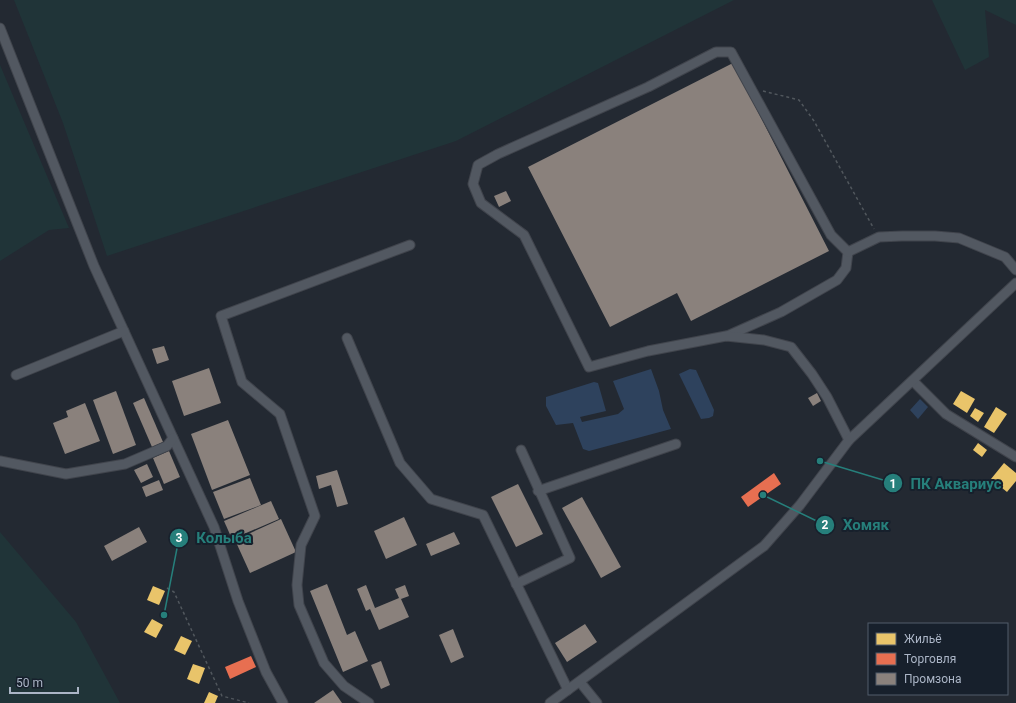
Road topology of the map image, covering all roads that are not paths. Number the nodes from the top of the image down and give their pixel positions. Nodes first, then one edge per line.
1 (0, 28) edge
2 (410, 244) dead end
3 (848, 252) junction
4 (1016, 270) edge
5 (1016, 283) edge
6 (124, 332) junction
7 (726, 336) junction
8 (347, 338) dead end
9 (16, 375) dead end
10 (913, 381) junction
11 (173, 438) junction
12 (849, 440) junction
13 (676, 444) dead end
14 (521, 450) dead end
15 (1016, 458) edge
16 (0, 461) edge
17 (538, 491) junction
18 (516, 584) junction
19 (580, 682) junction
20 (568, 690) junction
21 (283, 703) edge
22 (369, 703) edge
23 (550, 703) edge
24 (597, 703) edge

1 - 6 street
2 - 22 street
3 - 4 street
3 - 7 street
3 - 7 street
5 - 10 street
6 - 9 street
6 - 11 street
7 - 12 street
8 - 18 street
10 - 12 street
10 - 15 street
11 - 16 street
11 - 21 street
12 - 19 street
13 - 17 street
14 - 17 street
17 - 18 street
18 - 20 street
19 - 20 street
19 - 24 street
20 - 23 street

